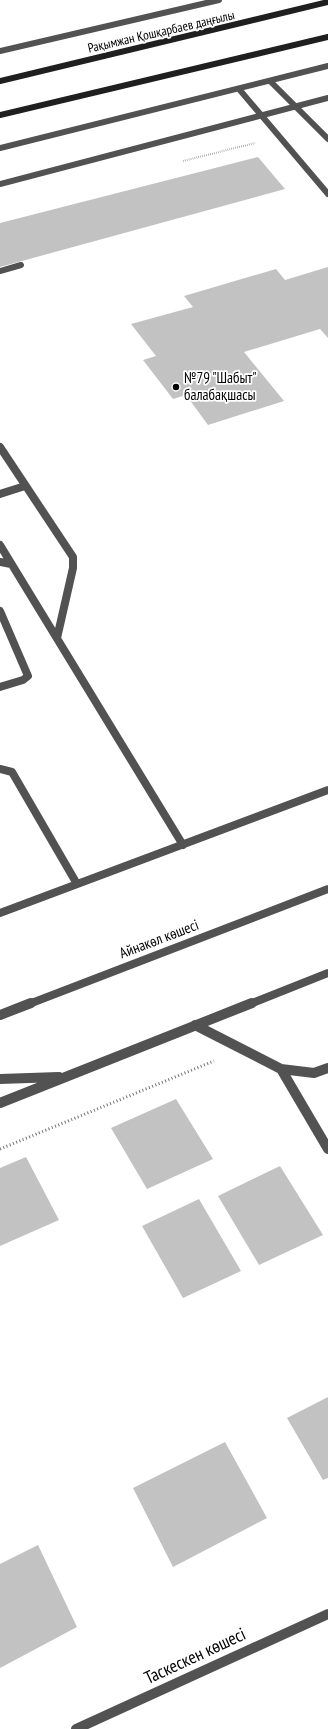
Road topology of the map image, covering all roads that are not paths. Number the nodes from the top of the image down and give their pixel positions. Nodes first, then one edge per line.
1 (218, 0) edge
2 (328, 2) edge
3 (328, 37) edge
4 (0, 51) edge
5 (328, 66) edge
6 (0, 81) edge
7 (270, 81) junction
8 (239, 89) junction
9 (328, 98) edge
10 (296, 106) junction
11 (0, 115) edge
12 (262, 116) junction
13 (328, 138) edge
14 (0, 148) edge
15 (0, 184) edge
16 (328, 194) edge
17 (21, 265) dead end
18 (0, 270) edge
19 (0, 447) edge
20 (25, 486) junction
21 (0, 494) edge
22 (0, 545) edge
23 (0, 562) edge
24 (10, 564) junction
25 (0, 611) edge
26 (57, 638) junction
27 (0, 687) edge
28 (0, 769) edge
29 (328, 790) edge
30 (183, 845) junction
31 (77, 884) junction
32 (328, 889) edge
33 (0, 913) edge
34 (328, 973) edge
35 (0, 1015) edge
36 (195, 1025) junction
37 (328, 1068) edge
38 (281, 1069) junction
39 (64, 1077) junction
40 (0, 1079) edge
41 (0, 1103) edge
42 (328, 1149) edge
43 (328, 1614) edge
44 (76, 1729) edge

1 - 4 street
2 - 6 main road, Рақымжан Қошқарбаев даңғылы
3 - 11 main road
5 - 7 street
7 - 8 street
7 - 10 street
8 - 12 street
8 - 14 street
9 - 10 street
10 - 12 street
10 - 13 street
12 - 15 street
12 - 16 street
17 - 18 street
19 - 20 street
20 - 21 street
20 - 26 street
22 - 24 street
23 - 24 street
24 - 26 street
25 - 27 street
26 - 30 street
28 - 31 street
29 - 30 street
30 - 31 street
31 - 33 street
32 - 35 street, Айнакөл көшесі
34 - 36 street
36 - 38 street
36 - 39 street
37 - 38 street
38 - 42 street
39 - 40 street
39 - 41 street
43 - 44 street, Таскескен көшесі

